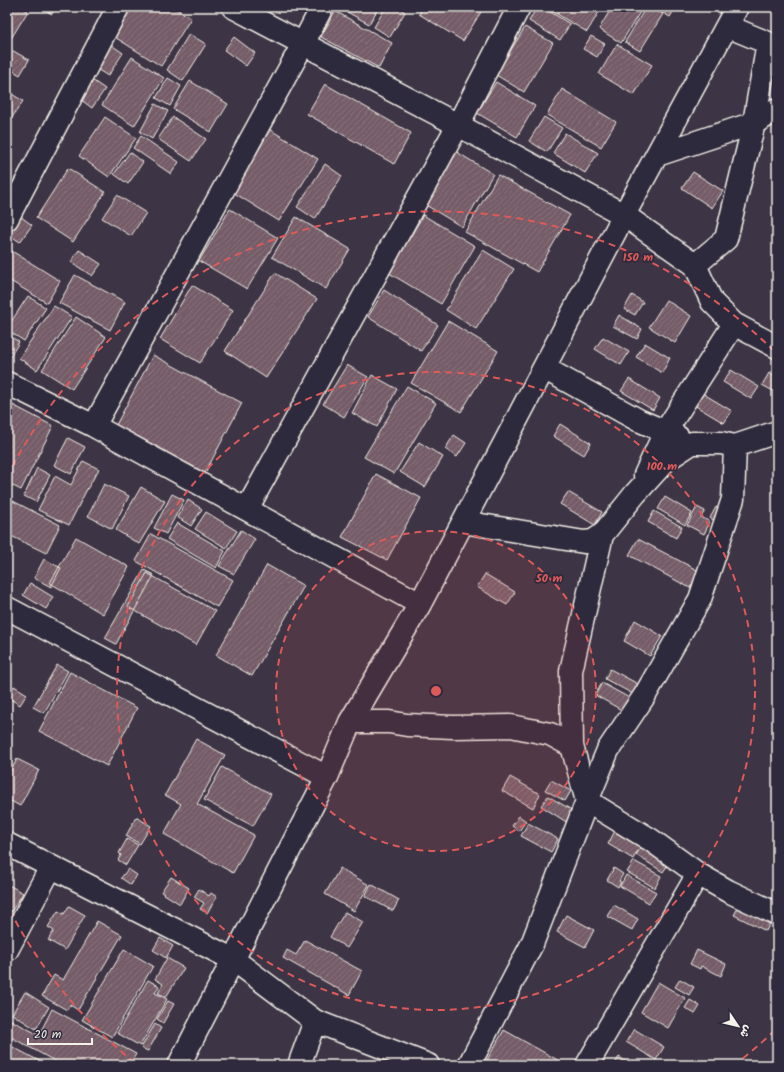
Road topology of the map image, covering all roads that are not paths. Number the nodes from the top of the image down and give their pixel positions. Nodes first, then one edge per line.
1 (118, 7) edge
2 (233, 7) edge
3 (322, 7) edge
4 (519, 7) edge
5 (732, 16) edge
6 (303, 44) junction
7 (777, 110) edge
8 (754, 123) junction
9 (458, 125) junction
10 (657, 156) junction
11 (624, 216) junction
12 (7, 218) edge
13 (695, 265) junction
14 (734, 324) junction
15 (777, 347) edge
16 (544, 368) junction
17 (7, 382) edge
18 (94, 426) junction
19 (665, 432) junction
20 (777, 432) edge
21 (692, 443) junction
22 (735, 446) junction
23 (636, 494) junction
24 (247, 509) junction
25 (463, 522) junction
26 (602, 535) junction
27 (420, 604) junction
28 (8, 611) edge
29 (350, 722) junction
30 (572, 746) junction
31 (327, 777) junction
32 (587, 801) junction
33 (7, 844) edge
34 (51, 867) junction
35 (698, 874) junction
36 (777, 914) edge
37 (7, 950) edge
38 (234, 960) junction
39 (314, 1021) junction
40 (179, 1065) edge
41 (299, 1065) edge
42 (428, 1065) edge
43 (469, 1065) edge
44 (587, 1065) edge

1 - 12 street
2 - 6 street
3 - 6 street
4 - 9 street
5 - 8 street
5 - 10 street
6 - 9 street
6 - 18 street
7 - 8 street
8 - 10 street
8 - 13 street
9 - 11 street
9 - 24 street
10 - 11 street
11 - 13 street
11 - 16 street
13 - 14 street
14 - 15 street
14 - 19 street
16 - 19 street
16 - 25 street
17 - 18 street
18 - 24 street
19 - 21 street
19 - 23 street
20 - 22 street
21 - 22 street
21 - 23 street
22 - 32 street
23 - 26 street
24 - 27 street
25 - 26 street
25 - 27 street
26 - 30 street
27 - 29 street
28 - 31 street
29 - 30 street
29 - 31 street
30 - 32 street
31 - 38 street
32 - 35 street
32 - 43 street
33 - 34 street
34 - 37 street
34 - 38 street
35 - 36 street
35 - 44 street
38 - 39 street
38 - 40 street
39 - 41 street
39 - 42 street

